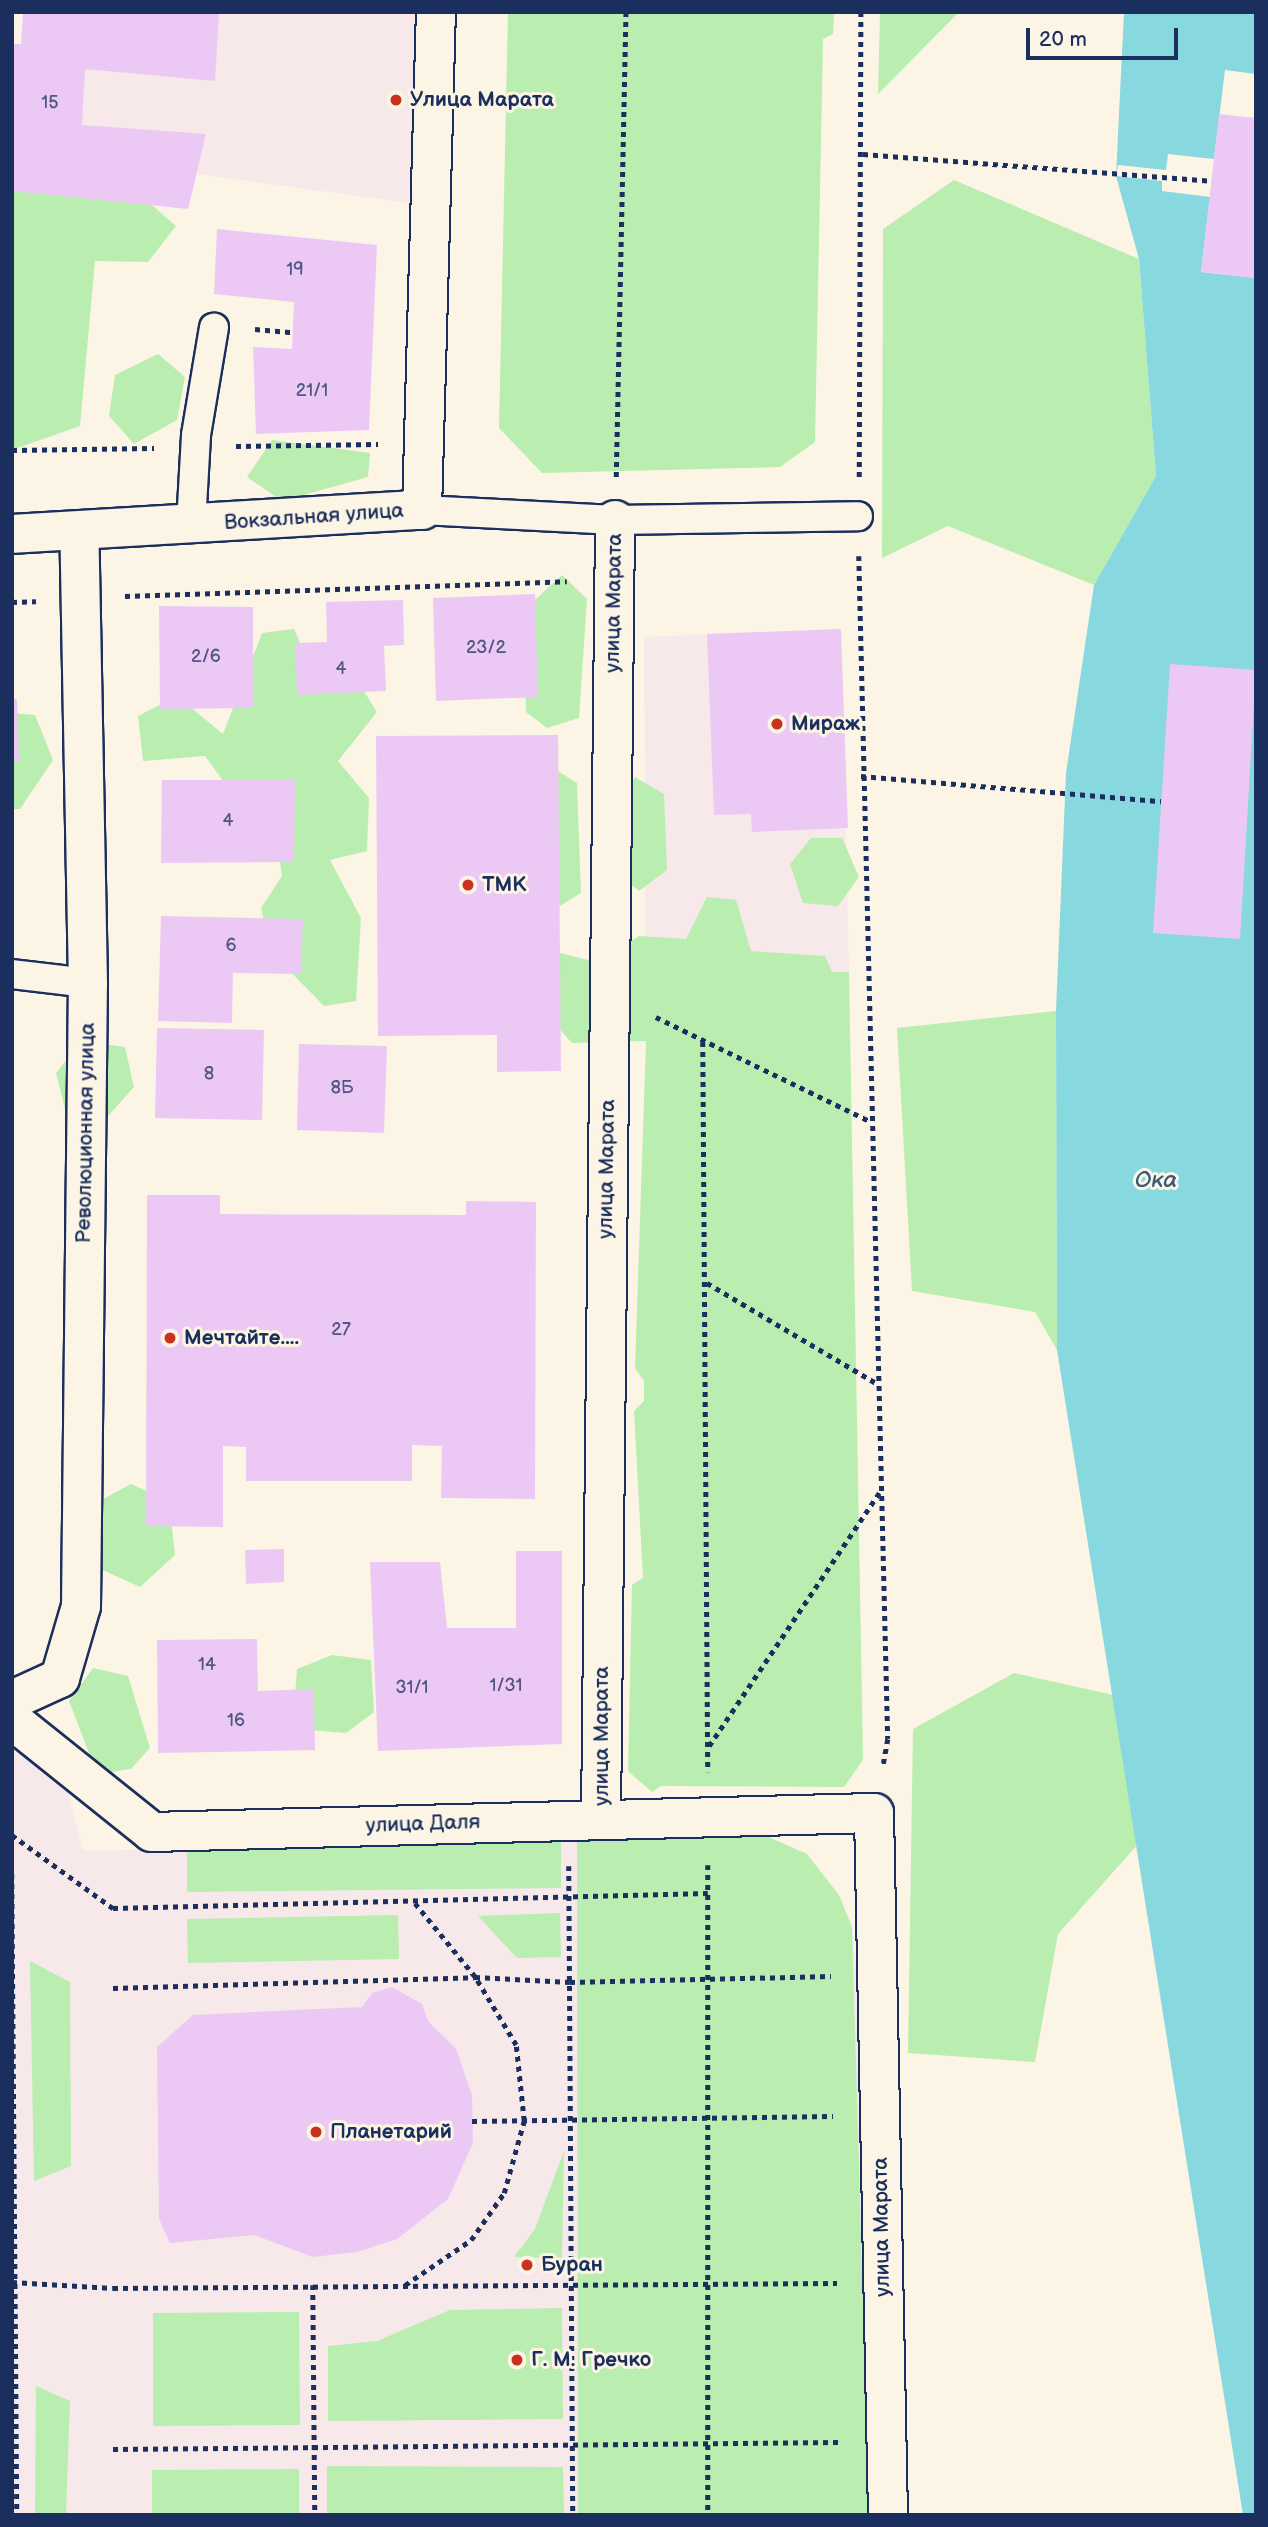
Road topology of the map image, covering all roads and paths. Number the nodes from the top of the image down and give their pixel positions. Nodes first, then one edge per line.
1 (436, 12) edge
2 (626, 12) edge
3 (861, 12) edge
4 (863, 154) junction
5 (1211, 181) dead end
6 (214, 327) dead end
7 (422, 510) junction
8 (858, 516) junction
9 (615, 520) junction
10 (191, 526) junction
11 (79, 533) junction
12 (12, 534) edge
13 (614, 579) junction
14 (80, 599) junction
15 (12, 602) edge
16 (861, 776) junction
17 (1160, 801) dead end
18 (12, 974) edge
19 (88, 983) junction
20 (609, 991) junction
21 (869, 1121) junction
22 (707, 1283) dead end
23 (877, 1383) junction
24 (880, 1491) junction
25 (12, 1700) edge
26 (12, 1720) edge
27 (708, 1748) dead end
28 (874, 1813) junction
29 (585, 1819) junction
30 (12, 1835) edge
31 (12, 1874) edge
32 (708, 1893) dead end
33 (569, 1896) junction
34 (412, 1900) junction
35 (877, 1976) junction
36 (475, 1977) junction
37 (570, 1982) junction
38 (113, 1988) dead end
39 (13, 2009) edge
40 (880, 2114) junction
41 (472, 2121) dead end
42 (524, 2121) junction
43 (570, 2121) junction
44 (14, 2282) edge
45 (883, 2283) junction
46 (571, 2284) junction
47 (313, 2285) junction
48 (404, 2285) junction
49 (572, 2442) junction
50 (886, 2442) junction
51 (314, 2444) junction
52 (113, 2449) dead end
53 (18, 2515) edge
54 (315, 2515) edge
55 (573, 2515) edge
56 (888, 2515) edge

1 - 7 street
2 - 9 path
3 - 4 path
4 - 5 path
4 - 8 path
6 - 10 lane
7 - 9 lane, Вокзальная улица
7 - 10 street, Вокзальная улица
8 - 9 lane, Вокзальная улица
8 - 16 path
9 - 13 street, улица Марата
10 - 11 street, Вокзальная улица
11 - 12 street, Вокзальная улица
11 - 14 street, Революционная улица
13 - 14 path
13 - 20 street, улица Марата
14 - 15 path
14 - 19 street, Революционная улица
16 - 17 path
16 - 21 path
18 - 19 lane
19 - 25 street, Революционная улица
20 - 21 path
20 - 29 street, улица Марата
21 - 23 path
22 - 23 path
23 - 24 path
24 - 27 path
24 - 28 path
26 - 29 street, улица Даля
28 - 29 street, улица Даля
28 - 35 street, улица Марата
29 - 33 path
30 - 34 path
31 - 39 path
32 - 33 path
33 - 34 path
33 - 37 path
34 - 36 path
35 - 37 path
35 - 40 street, улица Марата
36 - 37 path
36 - 38 path
36 - 42 path
37 - 43 path
39 - 44 path
40 - 43 path
40 - 45 street, улица Марата
41 - 42 path
42 - 43 path
42 - 48 path
43 - 46 path
44 - 47 path
44 - 53 path
45 - 46 path
45 - 50 street, улица Марата
46 - 48 path
46 - 49 path
47 - 48 path
47 - 51 path
49 - 50 path
49 - 51 path
49 - 55 path
50 - 56 street, улица Марата
51 - 52 path
51 - 54 path

